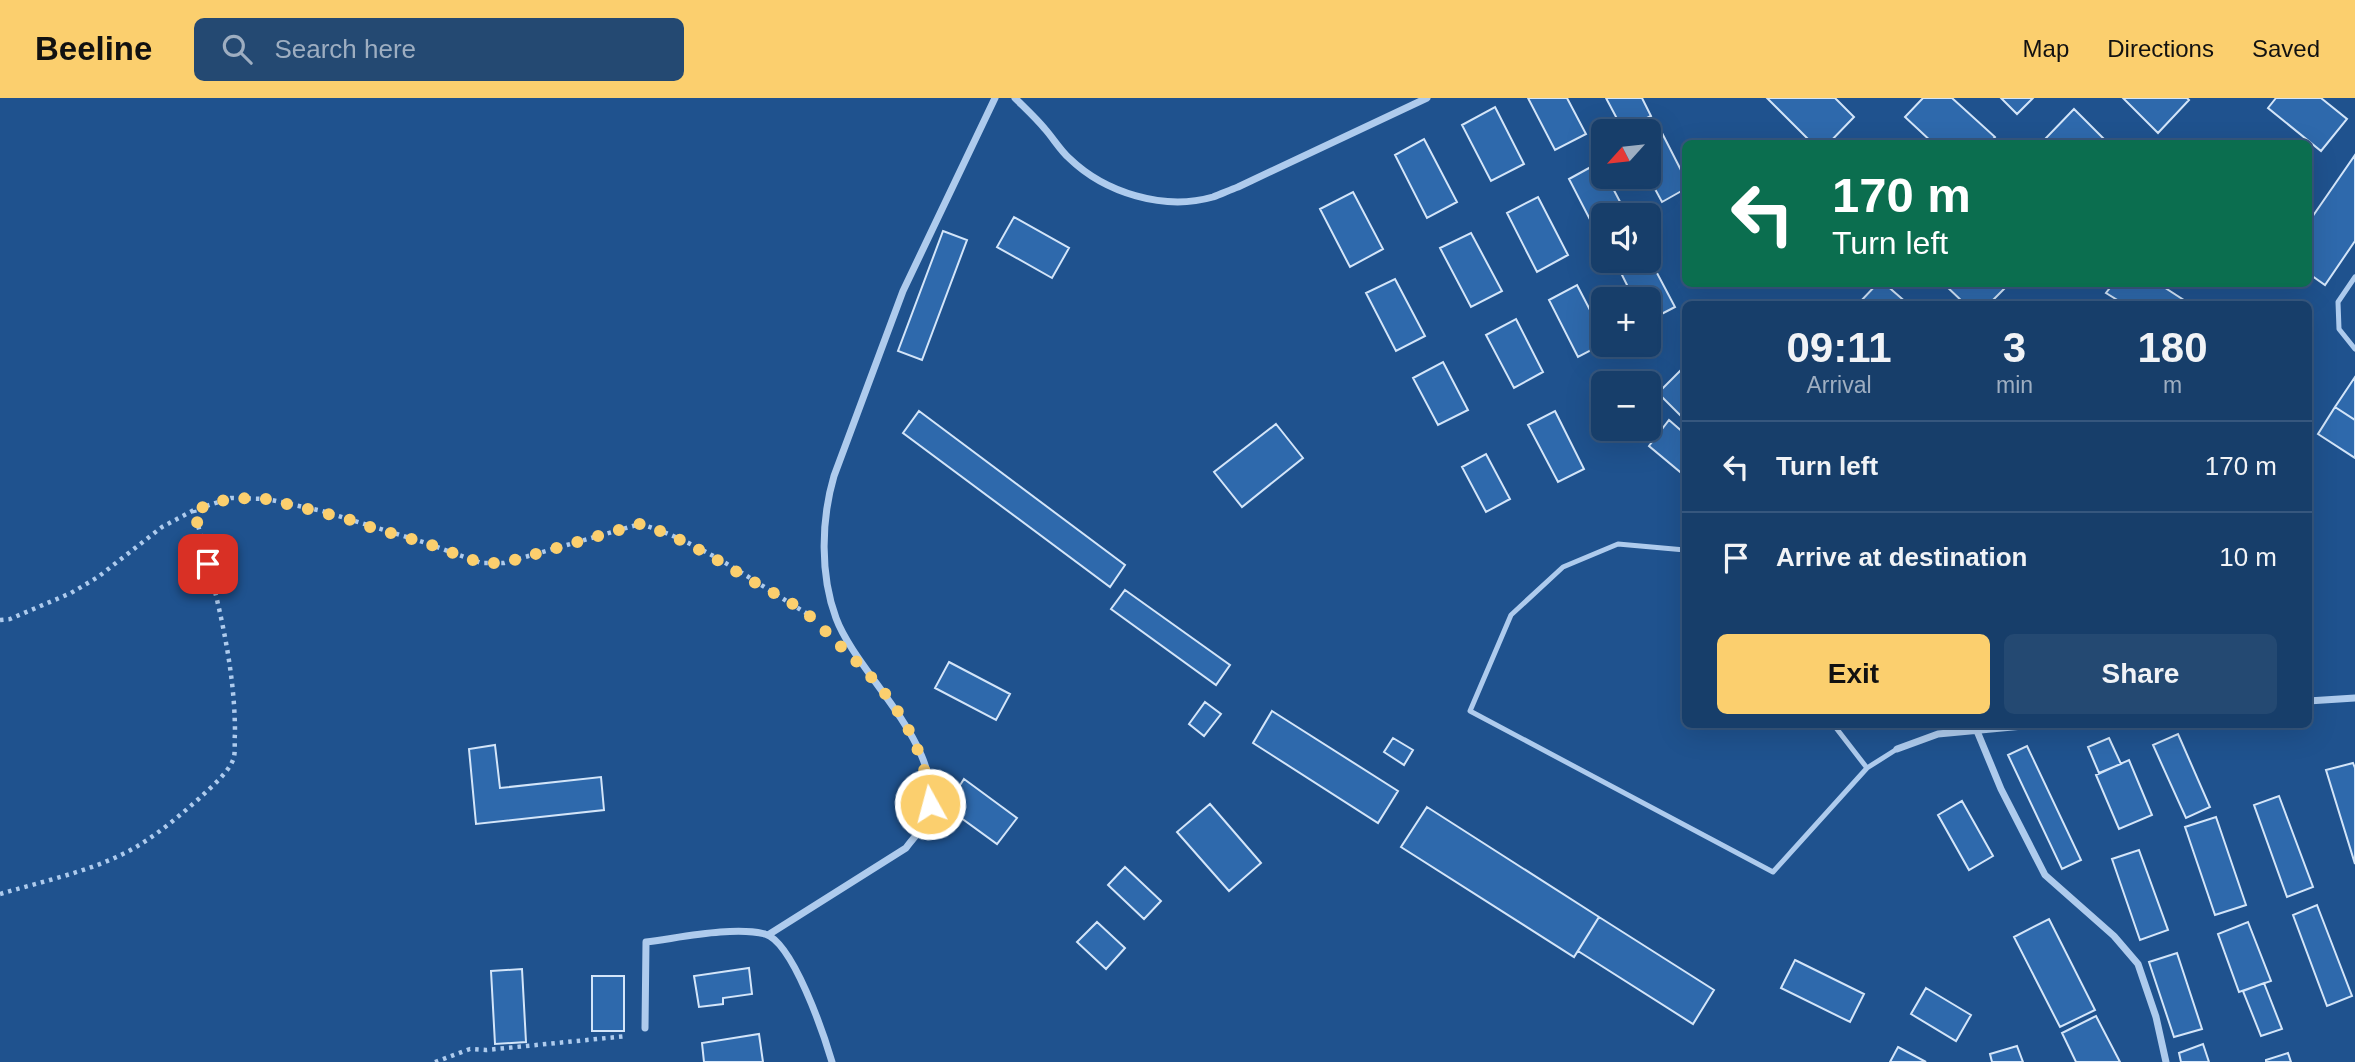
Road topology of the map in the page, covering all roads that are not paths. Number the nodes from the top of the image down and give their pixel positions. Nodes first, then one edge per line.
1 (995, 98) edge
2 (1015, 98) edge
3 (1427, 98) edge
4 (2355, 277) edge
5 (2355, 349) edge
6 (1682, 550) edge
7 (2355, 698) edge
8 (2312, 701) edge
9 (1836, 728) edge
10 (2006, 728) edge
11 (1977, 731) junction
12 (1897, 749) joint
13 (1867, 768) junction
14 (768, 935) junction
15 (645, 1028) road end
16 (832, 1062) edge
17 (2166, 1062) edge

1 - 14 street
2 - 3 street
4 - 5 lane
6 - 13 lane
7 - 8 street
9 - 13 lane
10 - 11 street
11 - 12 street
11 - 17 street
12 - 13 lane
14 - 15 street
14 - 16 street

